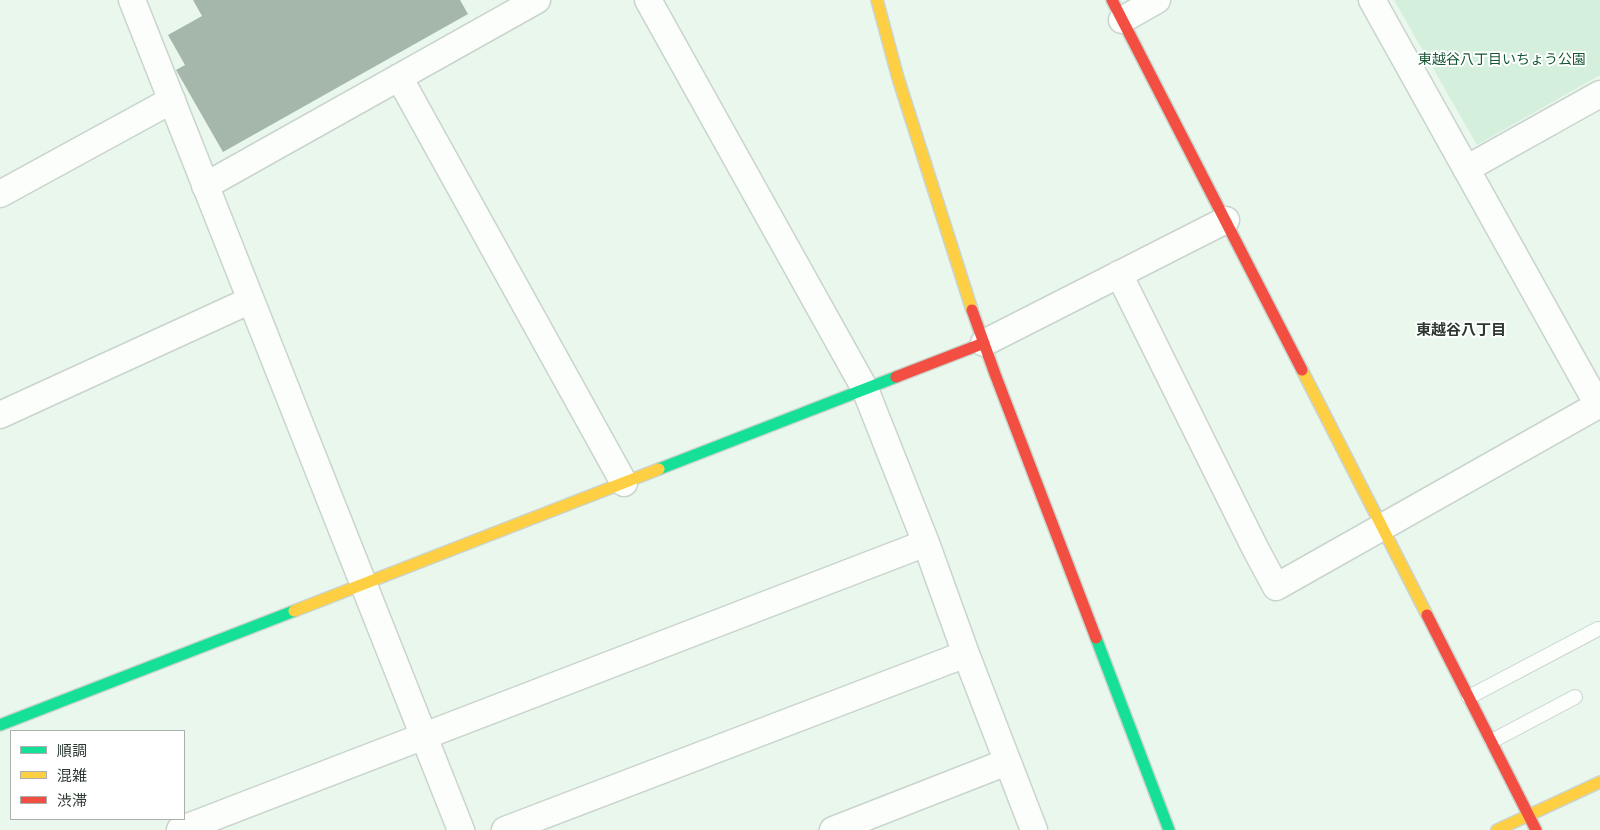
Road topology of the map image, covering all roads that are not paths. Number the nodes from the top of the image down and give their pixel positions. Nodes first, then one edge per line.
1 (132, 0) edge
2 (538, 0) edge
3 (648, 0) edge
4 (877, 0) edge
5 (1157, 0) edge
6 (1372, 0) edge
7 (1117, 10) edge
8 (399, 77) junction
9 (1600, 94) edge
10 (172, 100) junction
11 (1466, 168) junction
12 (206, 186) junction
13 (0, 194) edge
14 (1226, 220) junction
15 (1120, 274) junction
16 (251, 300) junction
17 (984, 343) junction
18 (865, 389) junction
19 (1599, 405) edge
20 (0, 415) edge
21 (624, 483) junction
22 (1382, 528) junction
23 (926, 543) junction
24 (363, 584) junction
25 (1598, 630) dead end
26 (966, 654) junction
27 (1469, 697) junction
28 (1575, 697) dead end
29 (0, 726) edge
30 (423, 735) junction
31 (1492, 741) junction
32 (1007, 762) junction
33 (1600, 782) edge
34 (1529, 815) junction
35 (180, 830) edge
36 (461, 830) edge
37 (506, 830) edge
38 (832, 830) edge
39 (1034, 830) edge
40 (1169, 830) edge
41 (1497, 830) edge
42 (1536, 830) edge

1 - 10 street
2 - 8 street
3 - 18 street
4 - 17 street
5 - 7 street
6 - 11 street
7 - 14 street
8 - 12 street
8 - 21 street
9 - 11 street
10 - 12 street
10 - 13 street
11 - 19 street
12 - 16 street
14 - 15 street
14 - 22 street
15 - 17 street
15 - 22 street
16 - 20 street
16 - 24 street
17 - 18 street
17 - 40 street
18 - 21 street
18 - 23 street
19 - 22 street
21 - 24 street
22 - 27 street
23 - 26 street
23 - 30 street
24 - 29 street
24 - 30 street
25 - 27 lane
26 - 32 street
26 - 37 street
27 - 31 street
28 - 31 lane
30 - 35 street
30 - 36 street
31 - 34 street
32 - 38 street
32 - 39 street
33 - 34 street
34 - 41 street
34 - 42 street

